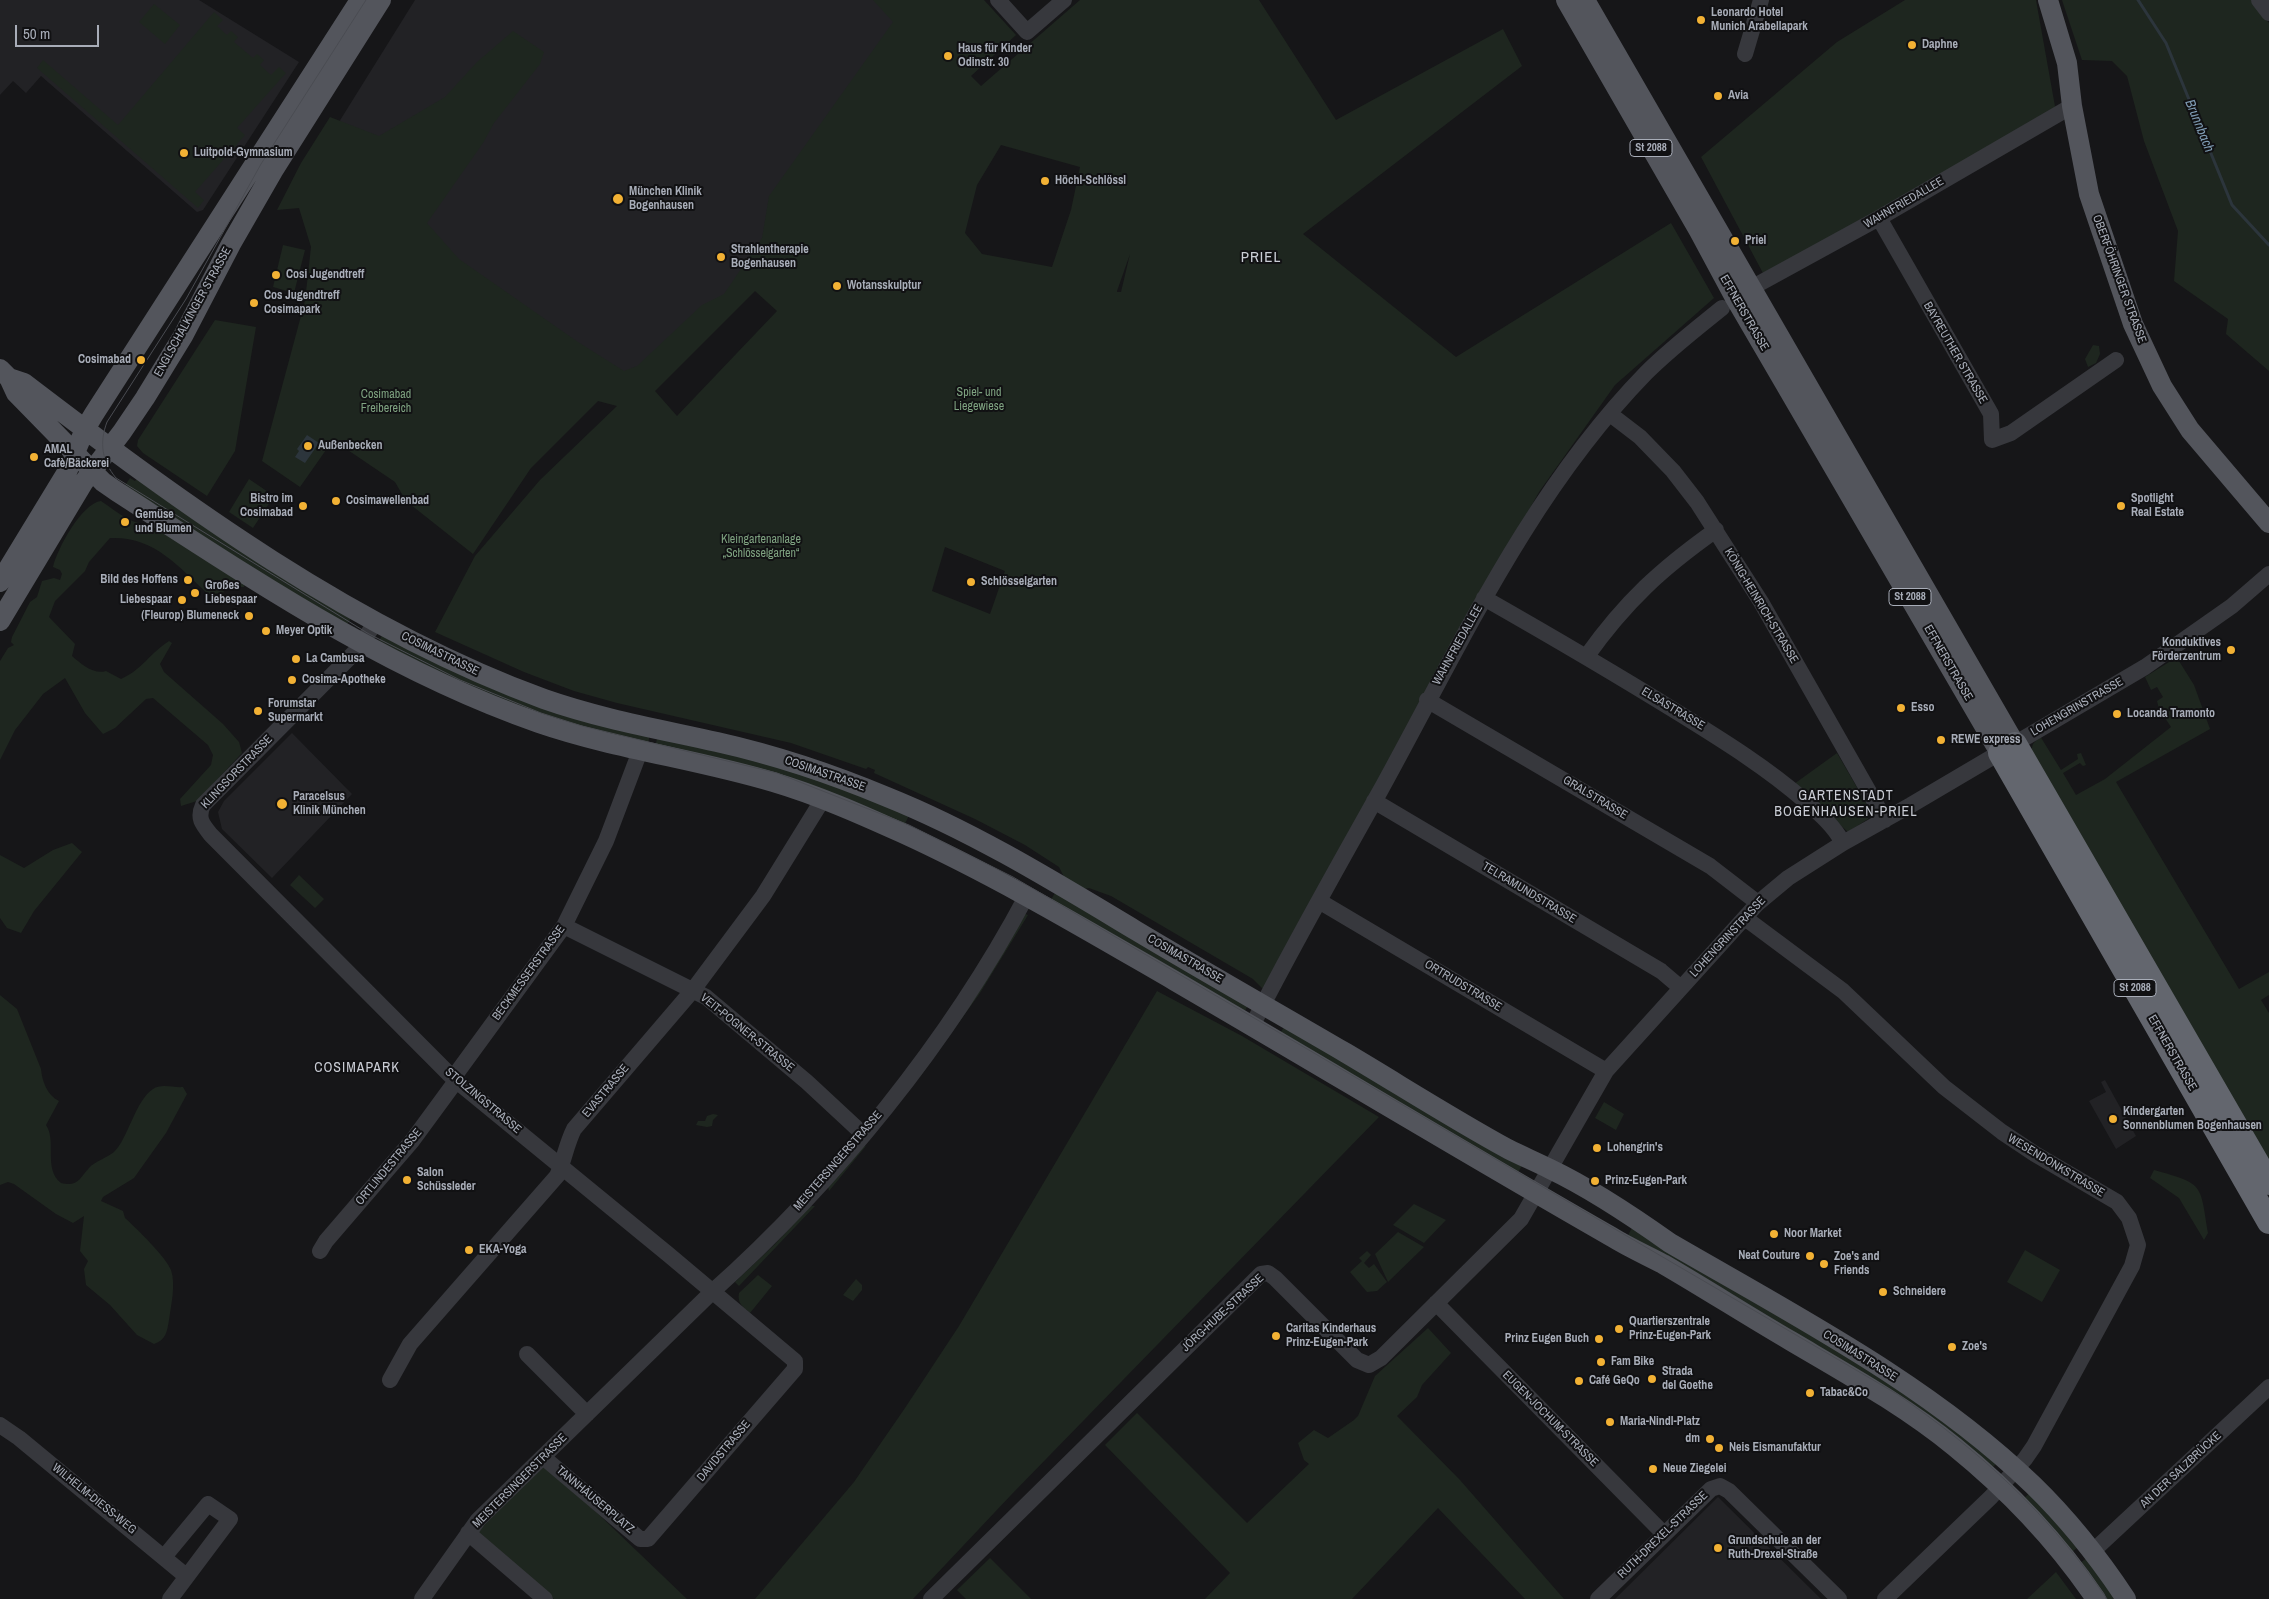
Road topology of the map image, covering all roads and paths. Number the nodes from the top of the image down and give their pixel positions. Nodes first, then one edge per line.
1 (360, 0) edge
2 (381, 0) edge
3 (998, 0) edge
4 (1064, 0) edge
5 (1566, 0) edge
6 (1585, 0) edge
7 (1761, 0) edge
8 (2048, 0) edge
9 (2258, 0) edge
10 (2269, 13) edge
11 (1745, 54) dead end
12 (2072, 106) junction
13 (1878, 218) junction
14 (1736, 298) junction
15 (2116, 360) dead end
16 (5, 374) edge
17 (1610, 414) junction
18 (85, 429) junction
19 (110, 448) junction
20 (75, 452) junction
21 (92, 471) junction
22 (2269, 523) edge
23 (1716, 530) junction
24 (2269, 574) edge
25 (0, 582) edge
26 (1484, 598) junction
27 (0, 620) edge
28 (376, 622) junction
29 (363, 644) junction
30 (1586, 656) junction
31 (1428, 700) junction
32 (2008, 748) junction
33 (640, 751) junction
34 (822, 799) junction
35 (1374, 801) junction
36 (199, 813) joint
37 (1885, 820) junction
38 (1844, 843) junction
39 (1038, 873) junction
40 (1027, 895) junction
41 (1319, 901) junction
42 (1758, 903) junction
43 (1745, 918) junction
44 (564, 926) junction
45 (1681, 988) junction
46 (693, 990) junction
47 (1263, 1004) junction
48 (1252, 1026) junction
49 (1606, 1071) junction
50 (455, 1080) junction
51 (863, 1134) junction
52 (561, 1166) junction
53 (1550, 1168) junction
54 (2269, 1183) edge
55 (1535, 1194) junction
56 (2269, 1222) edge
57 (320, 1251) dead end
58 (712, 1292) junction
59 (1436, 1303) junction
60 (527, 1354) dead end
61 (795, 1361) joint
62 (390, 1380) dead end
63 (2269, 1387) edge
64 (587, 1414) junction
65 (0, 1425) edge
66 (544, 1457) junction
67 (2016, 1469) junction
68 (2000, 1487) junction
69 (468, 1533) junction
70 (1664, 1534) junction
71 (648, 1538) joint
72 (2092, 1552) junction
73 (164, 1557) junction
74 (186, 1576) junction
75 (170, 1599) edge
76 (422, 1599) edge
77 (546, 1599) edge
78 (931, 1599) edge
79 (1598, 1599) edge
80 (1840, 1599) edge
81 (1885, 1599) edge
82 (2096, 1599) edge
83 (2126, 1599) edge

1 - 18 main road, ENGLSCHALKINGER STRASSE
2 - 19 main road, ENGLSCHALKINGER STRASSE
3 - 4 street
5 - 14 main road, EFFNERSTRASSE / St 2088
6 - 14 main road, EFFNERSTRASSE / St 2088
7 - 11 street
8 - 12 main road, OBERFÖHRINGER STRASSE
9 - 10 street
12 - 13 street, WAHNFRIEDALLEE
12 - 22 main road, OBERFÖHRINGER STRASSE
13 - 14 street, WAHNFRIEDALLEE
13 - 15 street, BAYREUTHER STRASSE
14 - 17 street, WAHNFRIEDALLEE
14 - 32 main road, EFFNERSTRASSE / St 2088
14 - 32 main road, EFFNERSTRASSE / St 2088
16 - 18 main road, COSIMASTRASSE
16 - 20 main road, COSIMASTRASSE
17 - 23 street, KÖNIG-HEINRICH-STRASSE
17 - 26 street, WAHNFRIEDALLEE
18 - 19 main road, COSIMASTRASSE
18 - 20 main road, ENGLSCHALKINGER STRASSE
19 - 21 main road, ENGLSCHALKINGER STRASSE
19 - 28 main road, COSIMASTRASSE
20 - 21 main road, COSIMASTRASSE
20 - 25 main road, ENGLSCHALKINGER STRASSE
21 - 27 main road, ENGLSCHALKINGER STRASSE
21 - 29 main road, COSIMASTRASSE
23 - 30 street
23 - 37 street, KÖNIG-HEINRICH-STRASSE
24 - 32 street, LOHENGRINSTRASSE
26 - 30 street, ELSASTRASSE
26 - 31 street, WAHNFRIEDALLEE
28 - 29 street, KLINGSORSTRASSE
28 - 39 main road, COSIMASTRASSE
29 - 33 main road, COSIMASTRASSE
29 - 36 street, KLINGSORSTRASSE
30 - 38 street, ELSASTRASSE
31 - 35 street, WAHNFRIEDALLEE
31 - 42 street, GRALSTRASSE
32 - 37 street, LOHENGRINSTRASSE
32 - 54 highway, EFFNERSTRASSE / St 2088
32 - 56 highway, EFFNERSTRASSE / St 2088
33 - 34 main road, COSIMASTRASSE
33 - 44 street, BECKMESSERSTRASSE
34 - 40 main road, COSIMASTRASSE
34 - 46 street, EVASTRASSE
35 - 41 street, WAHNFRIEDALLEE
35 - 45 street, TELRAMUNDSTRASSE
36 - 50 street, STOLZINGSTRASSE
37 - 38 street, LOHENGRINSTRASSE
38 - 42 street, LOHENGRINSTRASSE
39 - 40 main road
39 - 47 main road, COSIMASTRASSE
40 - 48 main road, COSIMASTRASSE
40 - 51 street, MEISTERSINGERSTRASSE
41 - 47 street, WAHNFRIEDALLEE
41 - 49 street, ORTRUDSTRASSE
42 - 43 street, LOHENGRINSTRASSE
43 - 45 street, LOHENGRINSTRASSE
43 - 67 street, WESENDONKSTRASSE
44 - 46 street, VEIT-POGNER-STRASSE
44 - 50 street, BECKMESSERSTRASSE
45 - 49 street, LOHENGRINSTRASSE
46 - 51 street, VEIT-POGNER-STRASSE
46 - 52 street, EVASTRASSE
47 - 48 street, WAHNFRIEDALLEE
47 - 53 main road, COSIMASTRASSE
48 - 55 main road, COSIMASTRASSE
49 - 53 street, LOHENGRINSTRASSE
50 - 52 street, STOLZINGSTRASSE
50 - 57 street, ORTLINDESTRASSE
51 - 58 street, MEISTERSINGERSTRASSE
52 - 58 street, STOLZINGSTRASSE
52 - 62 street, EVASTRASSE
53 - 55 street
53 - 67 main road, COSIMASTRASSE
55 - 59 street, JÖRG-HUBE-STRASSE
55 - 68 main road, COSIMASTRASSE
58 - 61 street, STOLZINGSTRASSE
58 - 64 street, MEISTERSINGERSTRASSE
59 - 70 street, EUGEN-JOCHUM-STRASSE
59 - 78 street, JÖRG-HUBE-STRASSE
60 - 64 street
61 - 71 street, DAVIDSTRASSE
63 - 72 street, AN DER SALZBRÜCKE
64 - 66 street, MEISTERSINGERSTRASSE
65 - 73 street, WILHELM-DIESS-WEG
66 - 69 street, MEISTERSINGERSTRASSE
66 - 71 street, TANNHÄUSERPLATZ
67 - 68 street, WESENDONKSTRASSE
67 - 72 main road, COSIMASTRASSE
68 - 81 street
68 - 82 main road, COSIMASTRASSE
69 - 76 street, MEISTERSINGERSTRASSE
69 - 77 street
70 - 79 street, RUTH-DREXEL-STRASSE
70 - 80 street, RUTH-DREXEL-STRASSE
72 - 83 main road, COSIMASTRASSE
73 - 74 street, WILHELM-DIESS-WEG
73 - 74 street
74 - 75 street

